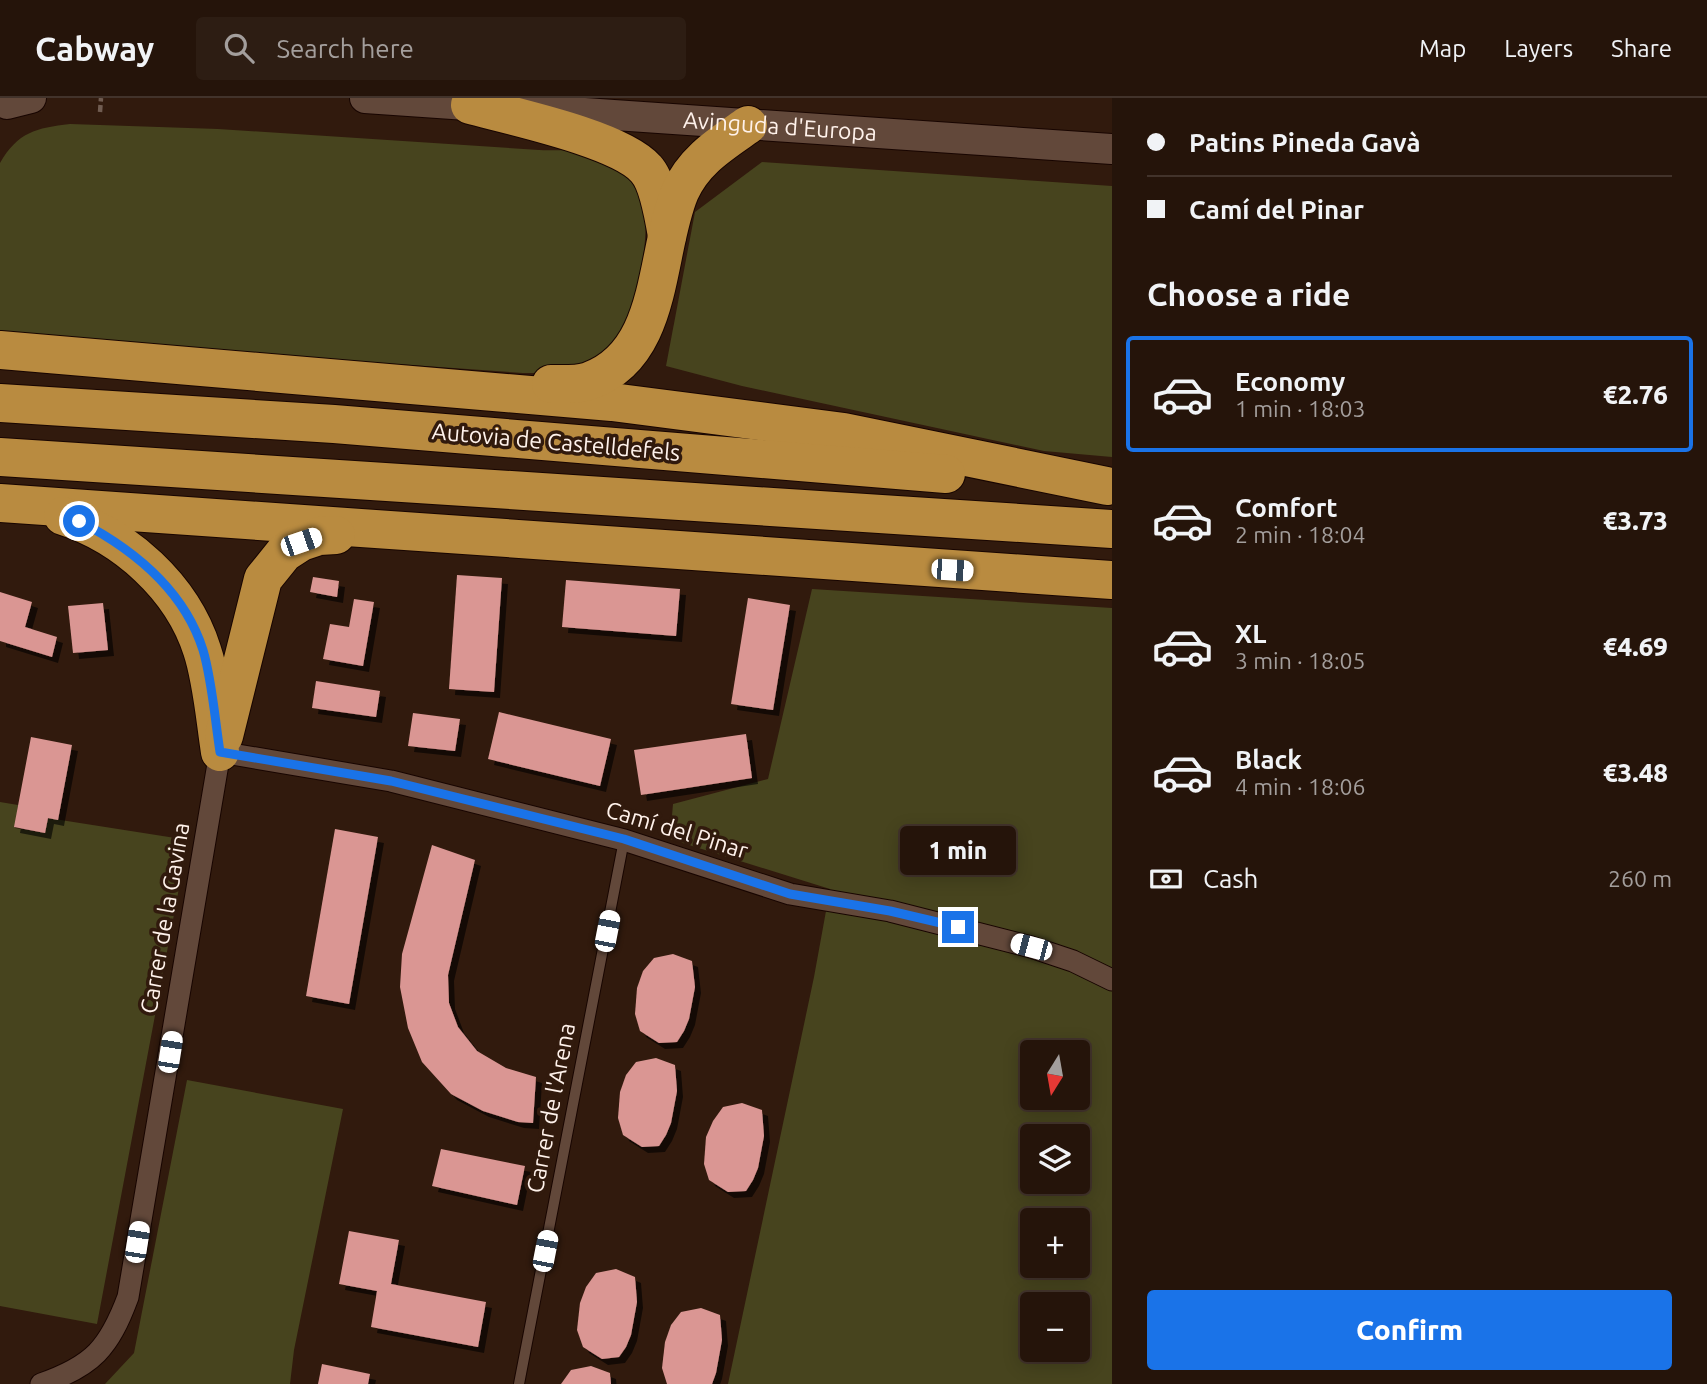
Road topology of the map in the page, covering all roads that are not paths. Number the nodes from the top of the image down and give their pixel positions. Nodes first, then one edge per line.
1 (365, 98) edge
2 (470, 105) junction
3 (671, 108) edge
4 (748, 125) junction
5 (1112, 149) edge
6 (667, 238) junction
7 (0, 351) edge
8 (421, 386) junction
9 (0, 403) edge
10 (0, 457) edge
11 (1110, 486) edge
12 (15, 504) edge
13 (1112, 528) edge
14 (397, 531) junction
15 (1112, 580) edge
16 (220, 752) junction
17 (624, 839) junction
18 (1112, 980) edge
19 (41, 1384) edge
20 (519, 1384) edge

1 - 2 street, Avinguda d'Europa
2 - 3 street, Avinguda d'Europa
2 - 6 highway
3 - 4 street, Avinguda d'Europa
4 - 5 street, Avinguda d'Europa
4 - 6 highway
6 - 8 highway
7 - 8 highway
8 - 11 highway
9 - 11 highway, Autovia de Castelldefels
10 - 13 highway
12 - 14 highway
12 - 16 highway
14 - 15 highway
14 - 16 highway
16 - 17 street, Camí del Pinar
16 - 19 street, Carrer de la Gavina
17 - 18 street, Camí del Pinar
17 - 20 lane, Carrer de l'Arena

